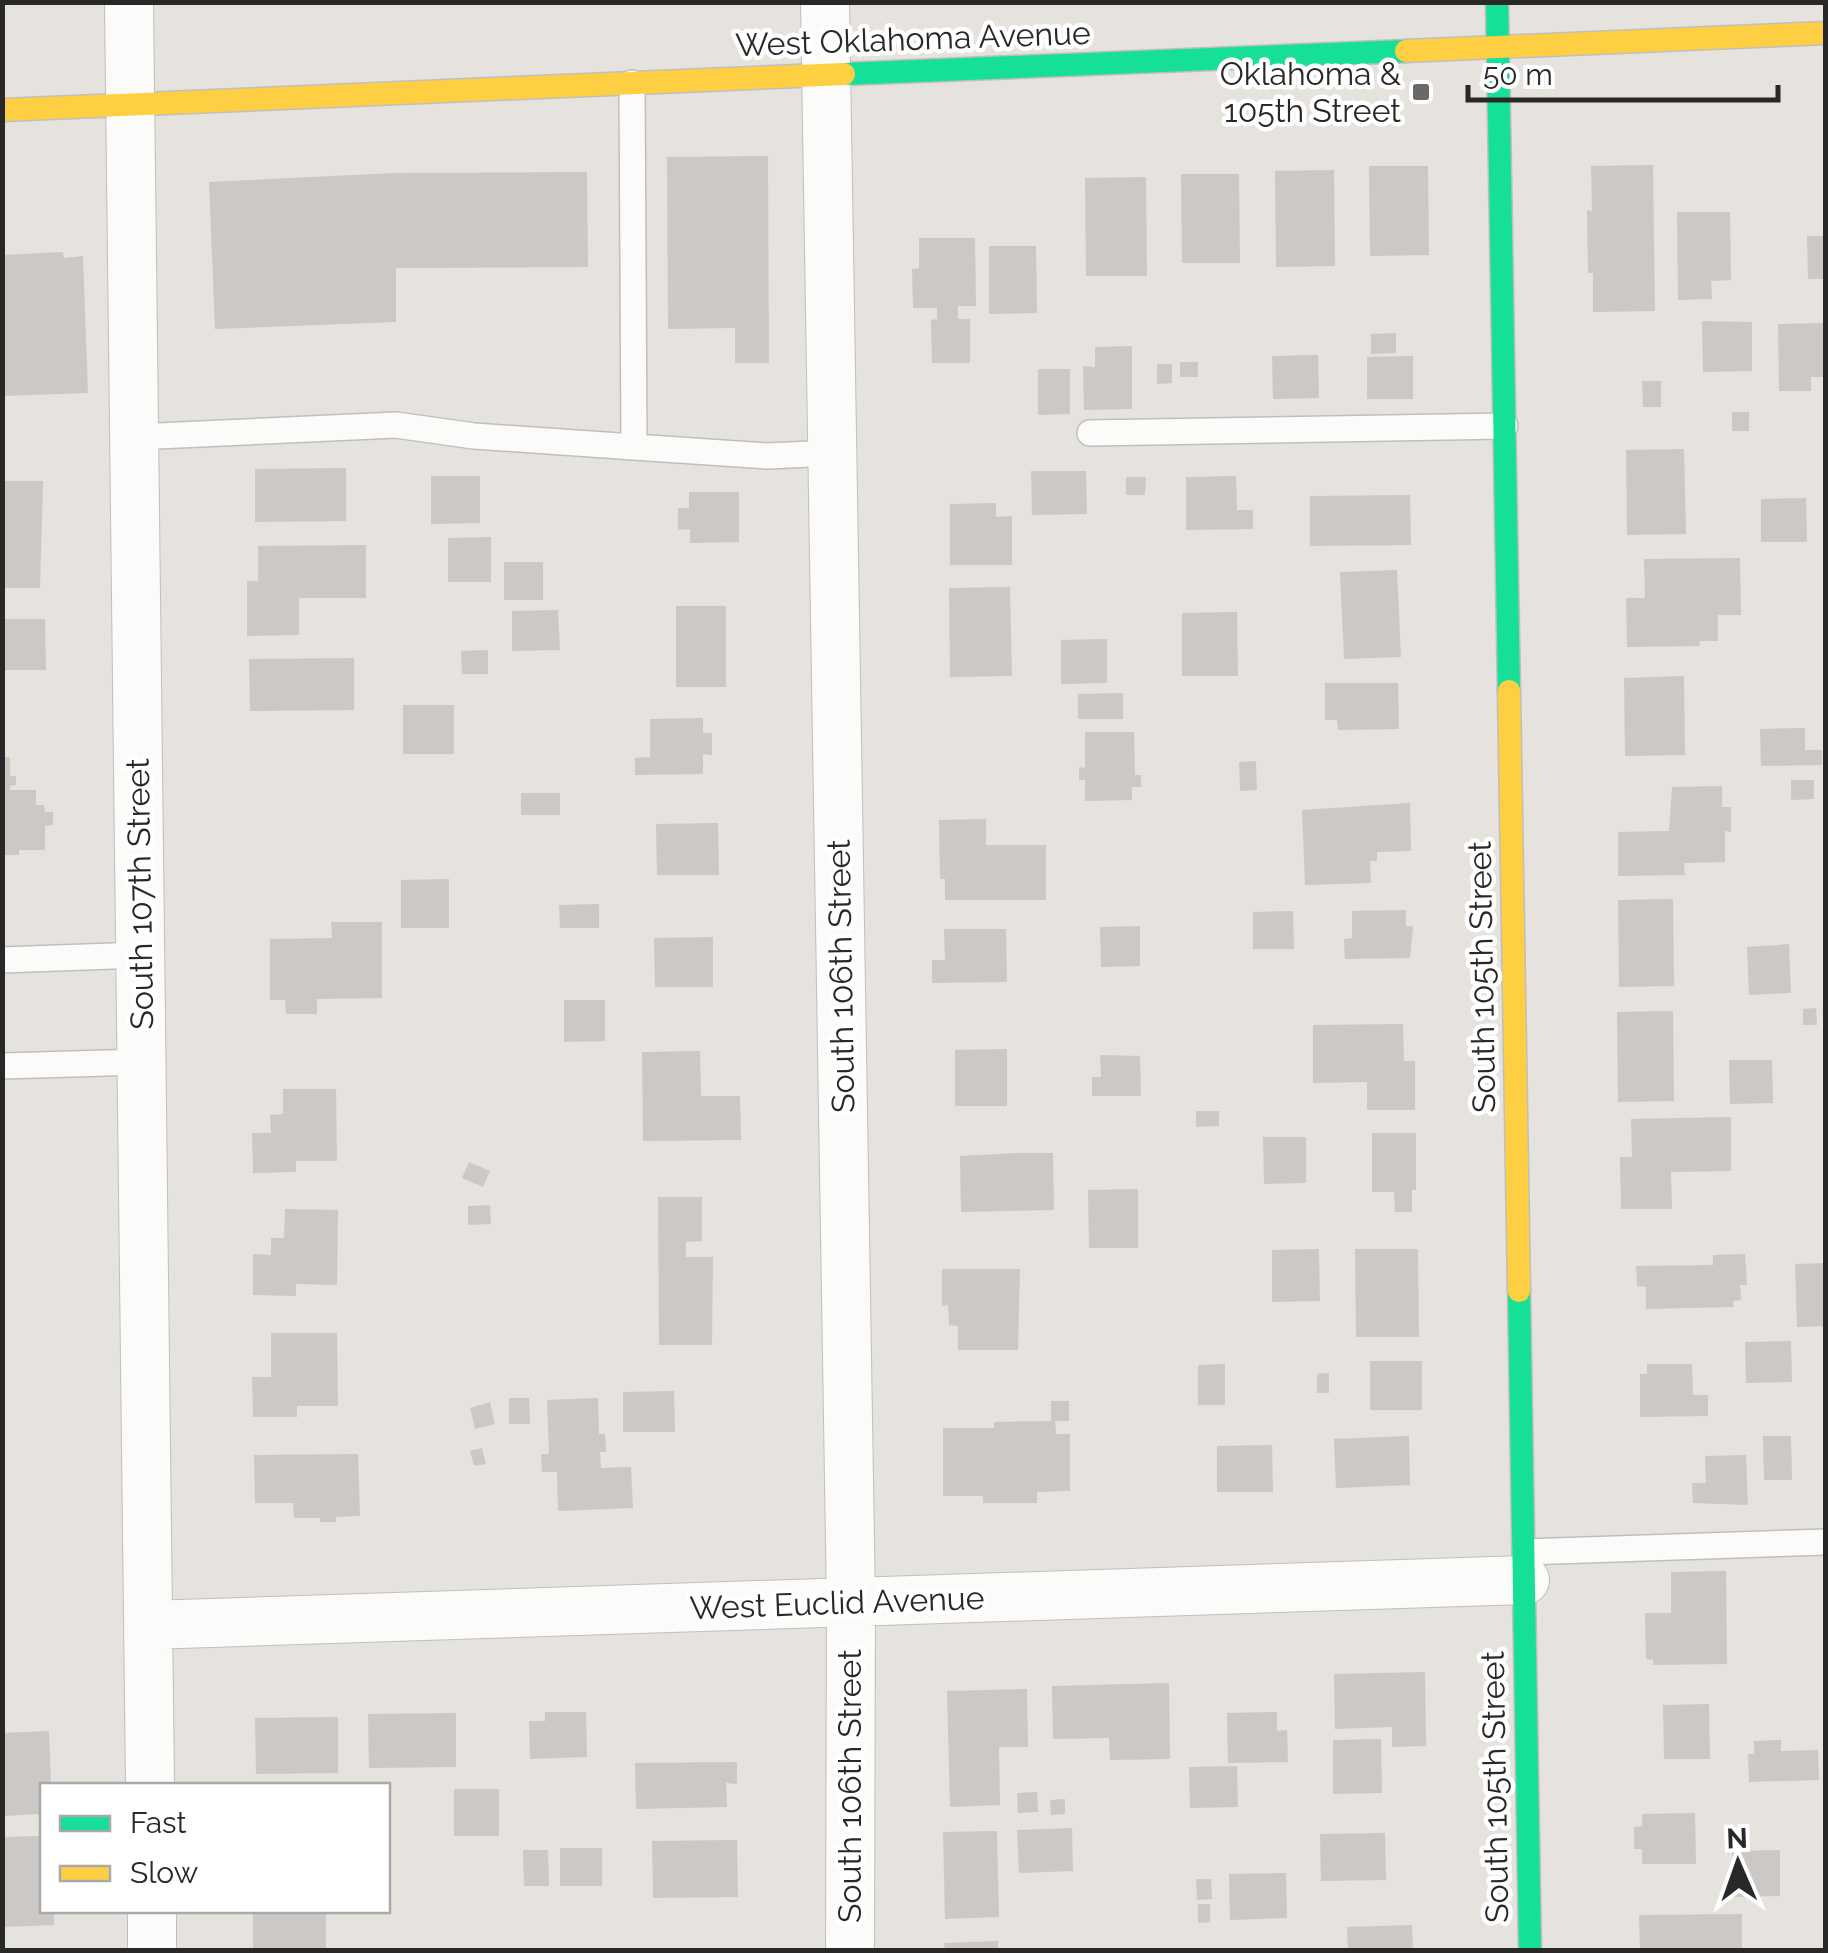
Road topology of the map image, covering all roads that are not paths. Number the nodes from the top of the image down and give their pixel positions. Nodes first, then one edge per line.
1 (129, 2) edge
2 (824, 2) edge
3 (1496, 2) edge
4 (1826, 32) edge
5 (1498, 46) junction
6 (826, 75) junction
7 (632, 84) junction
8 (132, 104) junction
9 (2, 110) edge
10 (1505, 426) junction
11 (1090, 434) dead end
12 (135, 437) junction
13 (634, 447) junction
14 (832, 453) junction
15 (140, 956) junction
16 (2, 960) edge
17 (142, 1062) junction
18 (2, 1066) edge
19 (1826, 1542) edge
20 (1525, 1566) junction
21 (851, 1603) junction
22 (148, 1625) junction
23 (150, 1783) edge
24 (152, 1913) edge
25 (152, 1950) edge
26 (850, 1950) edge
27 (1530, 1950) edge

1 - 8 street, South 107th Street
2 - 6 street, South 106th Street
3 - 5 street, South 105th Street
4 - 5 street, West Oklahoma Avenue
5 - 6 street, West Oklahoma Avenue
5 - 10 street, South 105th Street
6 - 7 street, West Oklahoma Avenue
6 - 14 street, South 106th Street
7 - 8 street, West Oklahoma Avenue
7 - 13 lane
8 - 9 street, West Oklahoma Avenue
8 - 12 street, South 107th Street
10 - 11 lane
10 - 20 street, South 105th Street
12 - 13 lane
12 - 15 street, South 107th Street
13 - 14 lane
14 - 21 street, South 106th Street
15 - 16 lane
15 - 17 street, South 107th Street
17 - 18 lane
17 - 22 street, South 107th Street
19 - 20 lane
20 - 21 street, West Euclid Avenue
20 - 27 street, South 105th Street
21 - 22 street, West Euclid Avenue
21 - 26 street, South 106th Street
22 - 23 street, South 107th Street
24 - 25 street

